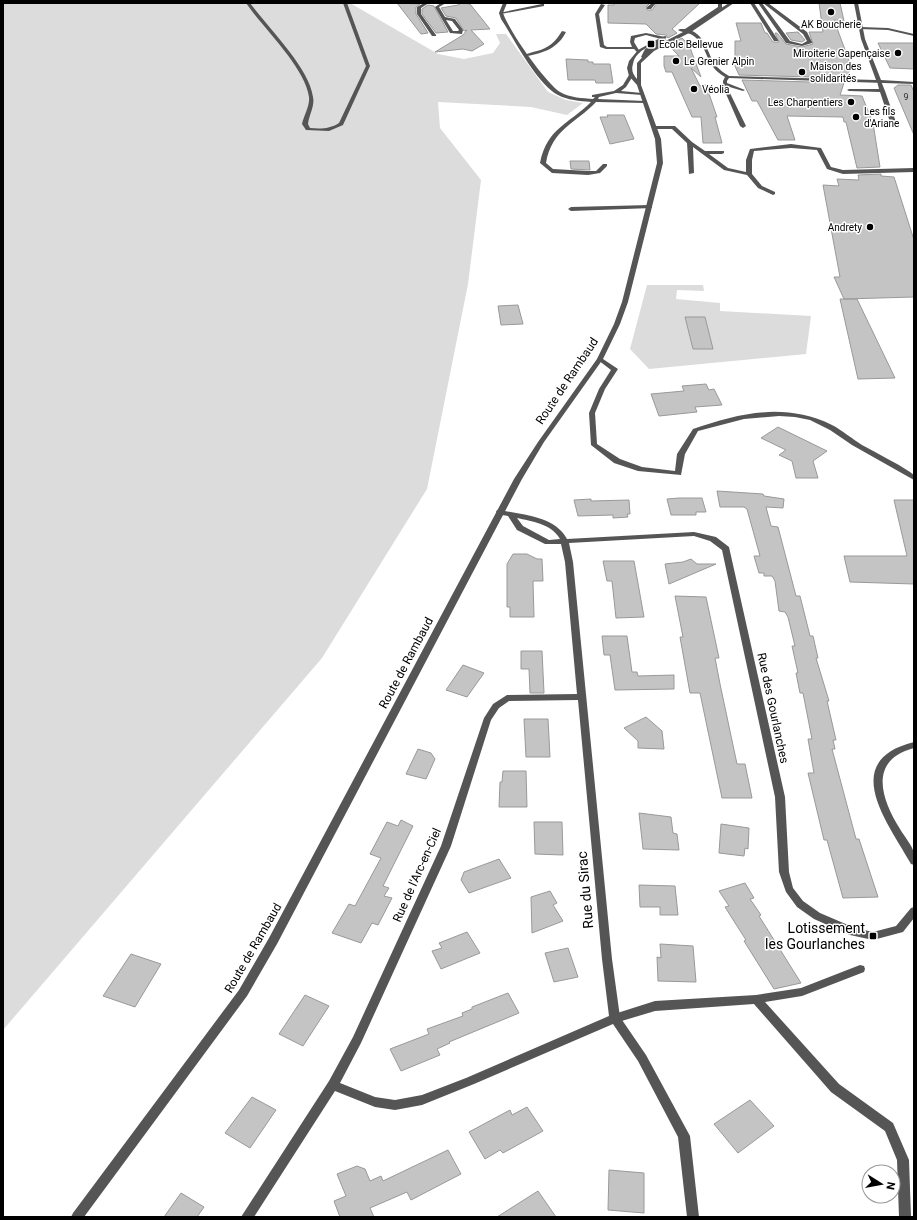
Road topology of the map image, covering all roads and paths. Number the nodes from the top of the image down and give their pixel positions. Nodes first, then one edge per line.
1 (248, 3) edge
2 (345, 3) edge
3 (427, 3) edge
4 (444, 3) edge
5 (505, 3) edge
6 (516, 3) edge
7 (654, 3) edge
8 (732, 3) edge
9 (752, 3) edge
10 (760, 3) edge
11 (765, 3) edge
12 (856, 3) edge
13 (721, 4) edge
14 (542, 5) dead end
15 (603, 5) dead end
16 (648, 8) dead end
17 (513, 11) junction
18 (501, 13) junction
19 (442, 18) dead end
20 (859, 20) junction
21 (841, 26) dead end
22 (861, 28) junction
23 (680, 30) junction
24 (688, 30) junction
25 (564, 32) dead end
26 (434, 35) dead end
27 (914, 35) edge
28 (663, 38) junction
29 (776, 40) dead end
30 (636, 50) junction
31 (526, 55) junction
32 (643, 57) junction
33 (631, 76) junction
34 (728, 78) junction
35 (879, 82) junction
36 (914, 83) edge
37 (725, 84) junction
38 (639, 85) junction
39 (743, 90) dead end
40 (849, 90) dead end
41 (616, 92) junction
42 (883, 92) junction
43 (642, 94) junction
44 (597, 97) junction
45 (625, 102) junction
46 (645, 102) junction
47 (894, 125) dead end
48 (743, 126) dead end
49 (655, 127) junction
50 (690, 143) junction
51 (722, 152) dead end
52 (704, 153) junction
53 (605, 166) dead end
54 (914, 170) edge
55 (691, 173) dead end
56 (748, 174) junction
57 (773, 193) dead end
58 (650, 207) junction
59 (571, 209) dead end
60 (600, 359) junction
61 (914, 478) edge
62 (500, 512) junction
63 (511, 516) junction
64 (564, 542) junction
65 (580, 697) junction
66 (914, 745) edge
67 (914, 861) edge
68 (914, 912) edge
69 (860, 969) dead end
70 (756, 999) junction
71 (615, 1018) junction
72 (333, 1085) junction
73 (77, 1217) edge
74 (246, 1217) edge
75 (693, 1217) edge
76 (905, 1217) edge

1 - 2 street
3 - 26 street
4 - 19 street
5 - 18 street
6 - 17 street
7 - 16 street
8 - 24 street
9 - 29 street
10 - 11 street
12 - 20 street
13 - 23 street
13 - 24 street
14 - 17 street
15 - 30 street
17 - 18 street
18 - 31 street
20 - 21 street
20 - 22 street
22 - 27 street
22 - 35 street
23 - 24 street
23 - 28 street
24 - 32 street
24 - 34 street
25 - 31 street
28 - 30 street
28 - 30 street
28 - 32 street
30 - 33 street
31 - 44 street
32 - 38 street, Route de Rambaud
33 - 38 street, Route de Rambaud
33 - 41 street
34 - 35 street
34 - 37 street
35 - 36 street
35 - 42 street
37 - 39 street
37 - 48 street
38 - 43 street, Route de Rambaud
40 - 42 street
41 - 43 street
41 - 44 street
41 - 45 street
42 - 47 street
43 - 46 street, Route de Rambaud
44 - 45 street
44 - 53 street
45 - 46 street
46 - 49 street, Route de Rambaud
49 - 50 street
49 - 58 street, Route de Rambaud
50 - 52 street
50 - 55 street
51 - 52 street
52 - 56 street
54 - 56 street
56 - 57 street
58 - 59 street
58 - 60 street, Route de Rambaud
60 - 61 street
60 - 62 street, Route de Rambaud
62 - 63 street, Rue des Gourlanches
62 - 73 street, Route de Rambaud
63 - 64 street, Rue des Gourlanches
63 - 64 street, Rue des Gourlanches
64 - 65 street, Rue du Sirac
64 - 68 street, Rue des Gourlanches
65 - 71 street, Rue du Sirac
65 - 72 street, Rue de l'Arc-en-Ciel
66 - 67 street
69 - 70 street
70 - 71 street
70 - 76 street
71 - 72 street
71 - 75 street, Rue du Sirac
72 - 74 street, Rue de l'Arc-en-Ciel

